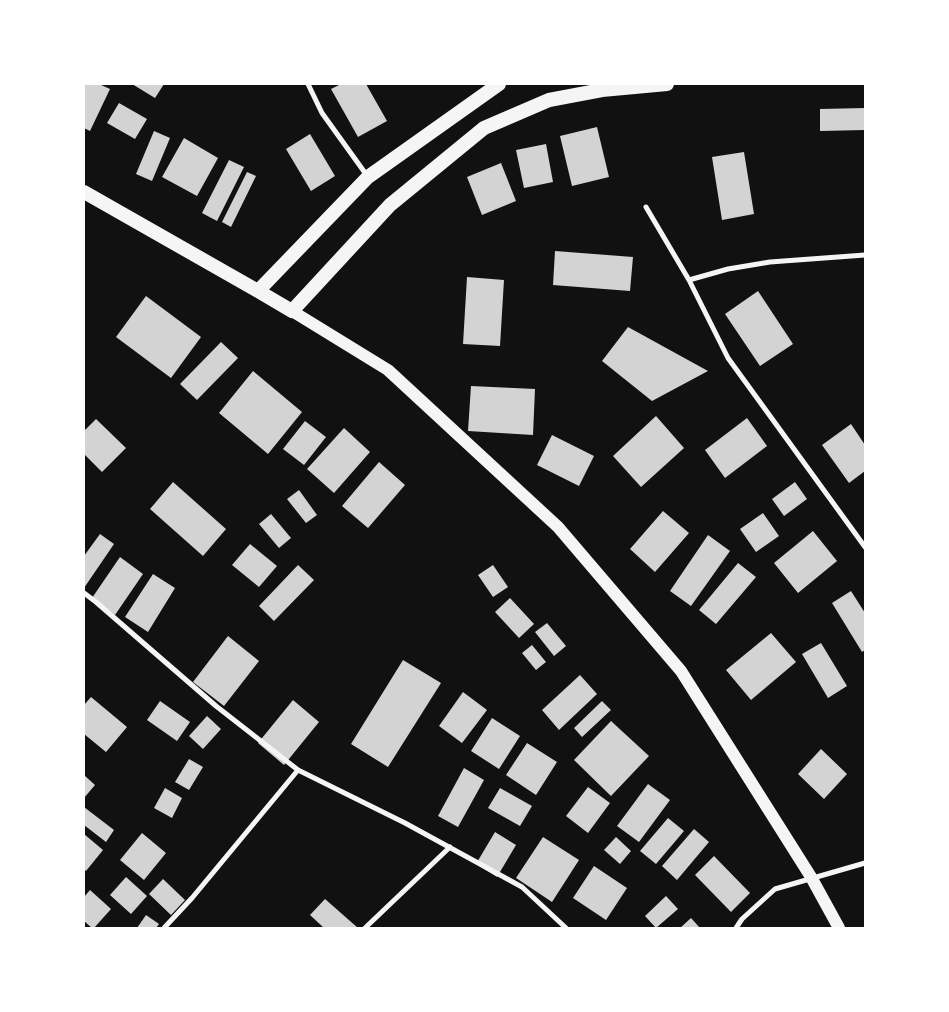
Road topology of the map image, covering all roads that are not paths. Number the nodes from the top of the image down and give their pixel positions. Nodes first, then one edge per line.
1 (308, 84) edge
2 (498, 84) edge
3 (668, 84) edge
4 (368, 177) junction
5 (84, 192) edge
6 (646, 207) dead end
7 (865, 255) edge
8 (689, 280) junction
9 (258, 290) junction
10 (292, 312) junction
11 (865, 547) edge
12 (84, 593) edge
13 (298, 770) junction
14 (450, 847) junction
15 (865, 863) edge
16 (812, 878) junction
17 (164, 928) edge
18 (365, 928) edge
19 (566, 928) edge
20 (736, 928) edge
21 (839, 928) edge

1 - 4 street
2 - 4 highway
3 - 10 highway
4 - 9 highway
5 - 9 highway
6 - 8 street
7 - 8 street
8 - 11 street
9 - 10 highway
10 - 16 main road
12 - 13 street
13 - 14 street
13 - 17 street
14 - 18 street
14 - 19 street
15 - 16 street
16 - 20 street
16 - 21 main road

